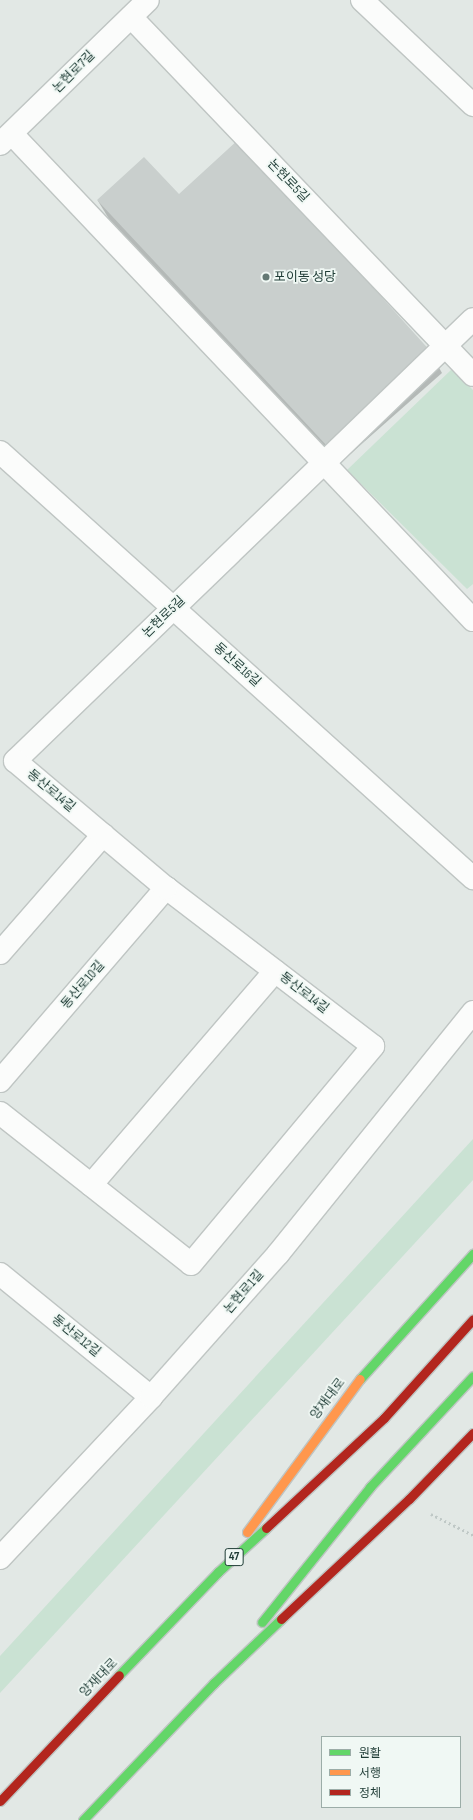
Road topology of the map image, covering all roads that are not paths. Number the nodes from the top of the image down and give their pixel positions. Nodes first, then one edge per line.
1 (148, 0) edge
2 (362, 0) edge
3 (131, 17) junction
4 (473, 105) edge
5 (6, 139) edge
6 (473, 319) edge
7 (444, 346) junction
8 (473, 375) edge
9 (0, 452) edge
10 (324, 463) junction
11 (174, 608) junction
12 (473, 620) edge
13 (8, 760) edge
14 (103, 835) junction
15 (473, 878) edge
16 (166, 888) junction
17 (0, 953) edge
18 (275, 972) junction
19 (473, 1012) edge
20 (0, 1081) edge
21 (0, 1113) edge
22 (91, 1185) junction
23 (473, 1254) edge
24 (0, 1274) edge
25 (473, 1319) edge
26 (473, 1376) edge
27 (151, 1397) junction
28 (473, 1433) edge
29 (0, 1558) edge
30 (218, 1572) junction
31 (214, 1683) junction
32 (0, 1801) edge
33 (83, 1820) edge

1 - 3 street, 논현로7길
2 - 4 street
3 - 5 street, 논현로7길
3 - 7 street, 논현로5길
5 - 10 street
6 - 7 street, 논현로5길
7 - 8 street, 논현로5길
7 - 10 street, 논현로5길
9 - 11 street, 동산로16길
10 - 11 street, 논현로5길
10 - 12 street
11 - 13 street, 논현로5길
11 - 15 street, 동산로16길
13 - 14 street, 동산로14길
14 - 16 street, 동산로14길
14 - 17 street
16 - 18 street, 동산로14길
16 - 20 street, 동산로10길
18 - 22 street
18 - 22 street, 동산로14길
19 - 27 street, 논현로1길
21 - 22 street
23 - 30 main road, 양재대로
24 - 27 street, 동산로12길
25 - 30 main road, 양재대로 / 47
26 - 31 main road
27 - 29 street, 논현로1길
28 - 31 main road
30 - 32 main road, 양재대로 / 47
31 - 33 main road

